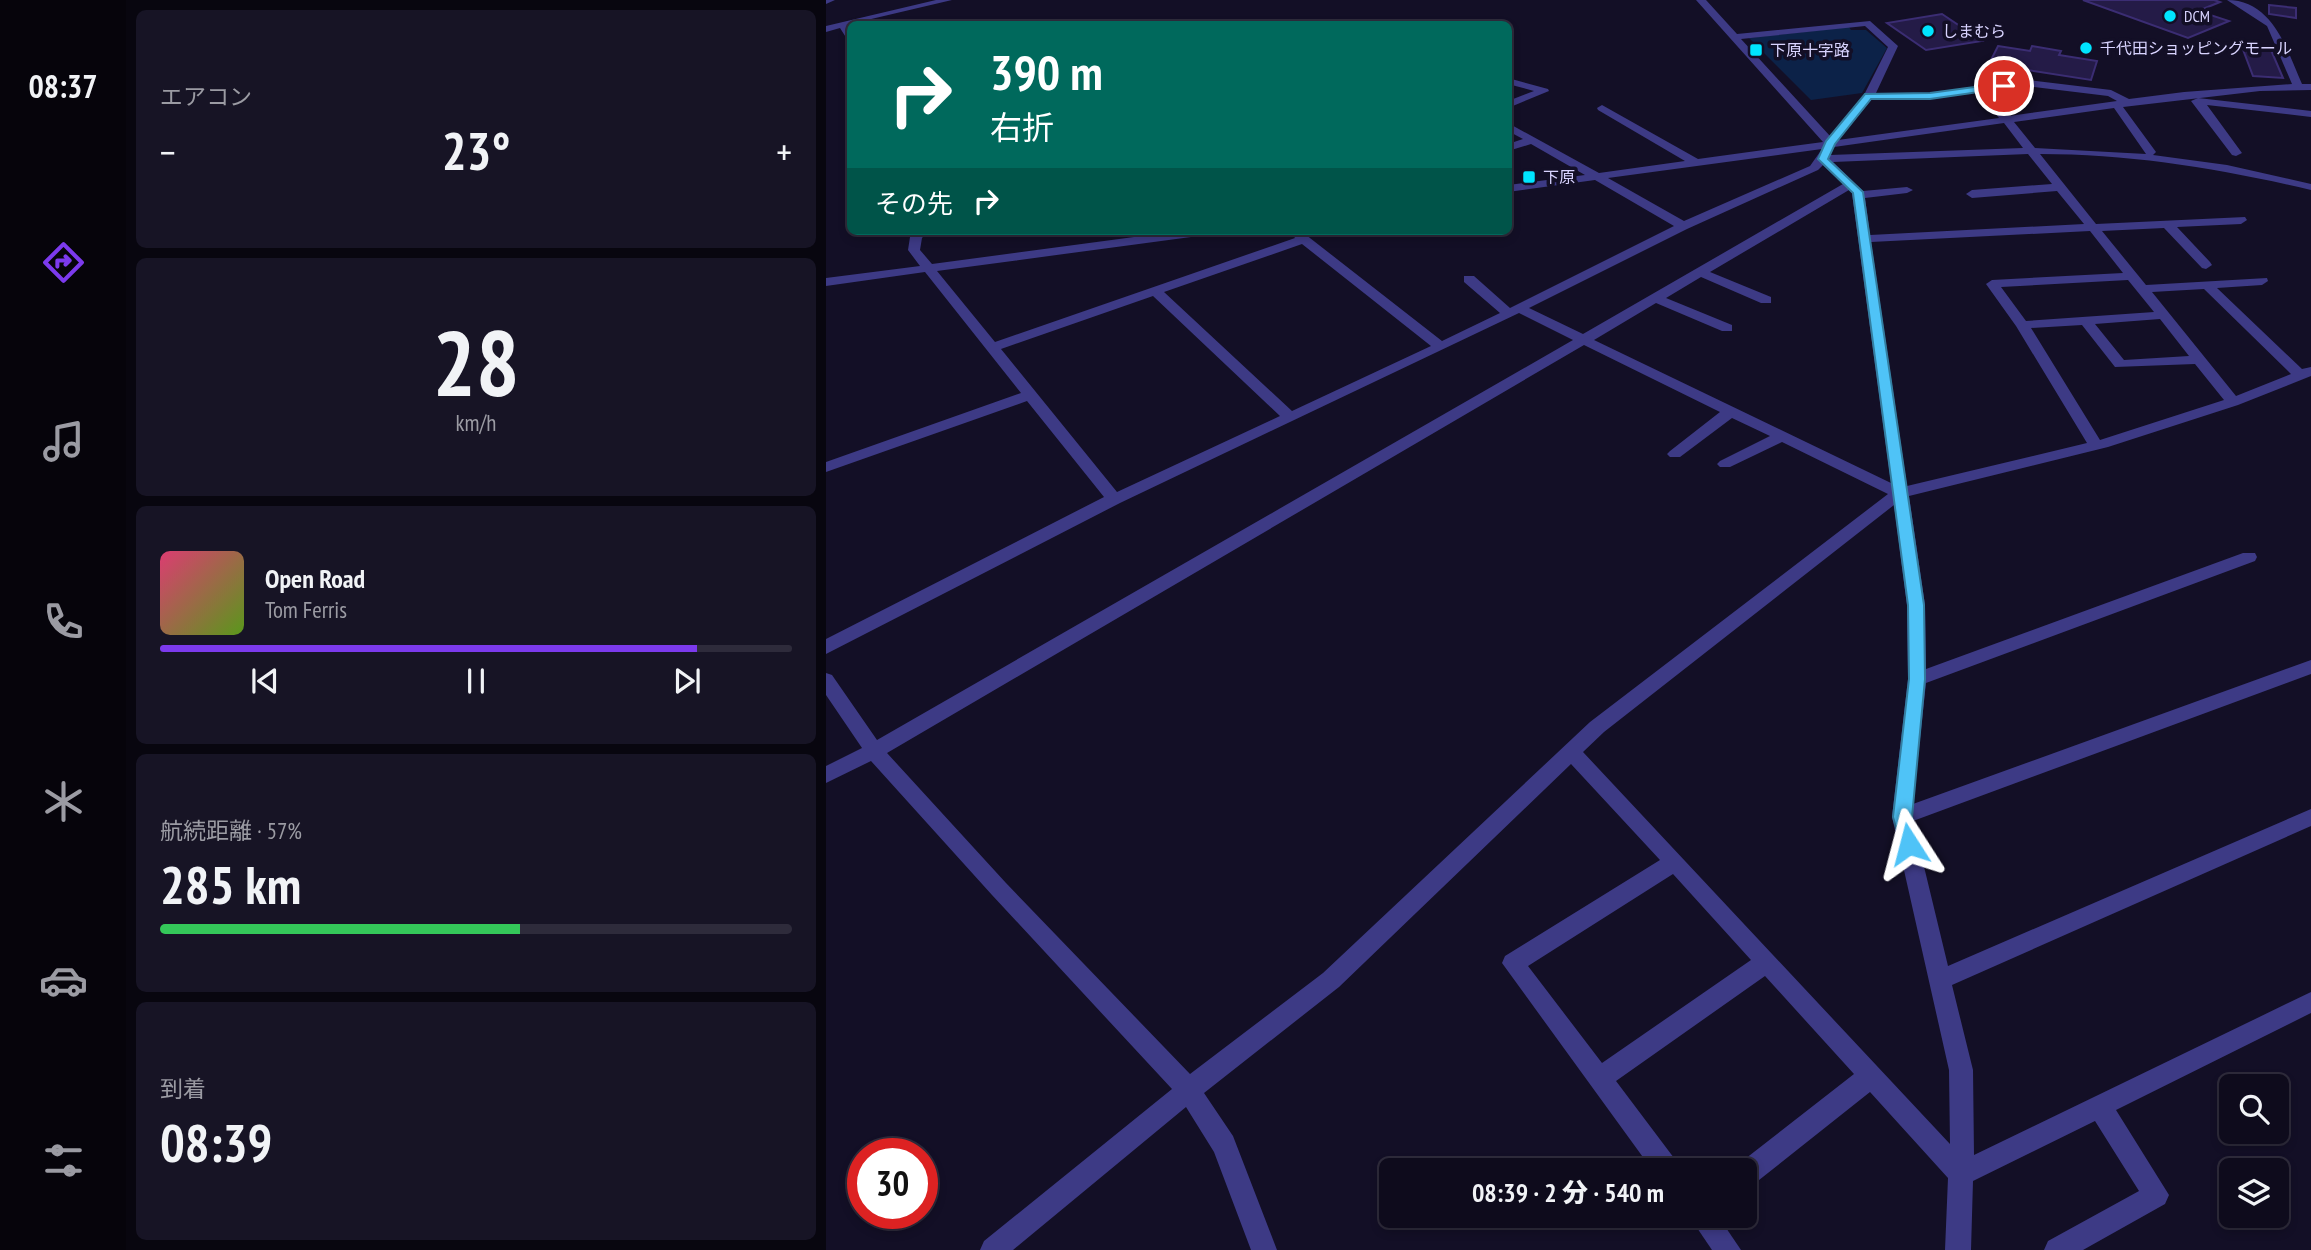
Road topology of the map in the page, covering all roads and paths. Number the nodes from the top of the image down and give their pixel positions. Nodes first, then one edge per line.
1 (947, 0) edge
2 (1701, 0) edge
3 (2232, 0) edge
4 (860, 21) edge
5 (847, 24) edge
6 (844, 25) junction
7 (826, 29) edge
8 (847, 31) edge
9 (1734, 37) junction
10 (1512, 83) edge
11 (2298, 87) junction
12 (2311, 87) edge
13 (1981, 88) junction
14 (2183, 95) junction
15 (1868, 96) junction
16 (2198, 101) junction
17 (1512, 103) edge
18 (2122, 104) junction
19 (1602, 108) dead end
20 (2311, 114) edge
21 (2005, 120) junction
22 (1512, 129) edge
23 (1532, 140) junction
24 (1830, 143) junction
25 (1512, 147) edge
26 (2033, 152) junction
27 (2150, 152) dead end
28 (2236, 153) dead end
29 (1823, 159) junction
30 (1695, 162) junction
31 (1596, 176) junction
32 (2061, 187) junction
33 (2311, 187) edge
34 (1512, 188) edge
35 (1854, 190) junction
36 (1907, 190) dead end
37 (1972, 194) dead end
38 (2241, 220) dead end
39 (2168, 225) junction
40 (1683, 226) junction
41 (2094, 229) junction
42 (918, 235) edge
43 (1177, 235) edge
44 (1298, 235) edge
45 (1865, 239) junction
46 (2206, 265) dead end
47 (929, 269) junction
48 (1699, 272) junction
49 (2133, 276) junction
50 (1469, 279) dead end
51 (2262, 281) dead end
52 (826, 282) edge
53 (2207, 285) junction
54 (2143, 289) junction
55 (1156, 292) junction
56 (1655, 298) junction
57 (1766, 300) dead end
58 (1513, 311) junction
59 (2164, 315) junction
60 (2086, 321) junction
61 (2022, 325) junction
62 (1727, 328) dead end
63 (1583, 340) junction
64 (1440, 347) junction
65 (992, 348) junction
66 (2199, 360) junction
67 (2306, 373) edge
68 (1030, 395) junction
69 (2233, 401) junction
70 (1731, 411) junction
71 (1290, 417) junction
72 (1782, 436) junction
73 (2096, 446) junction
74 (1675, 453) dead end
75 (1725, 464) dead end
76 (826, 467) edge
77 (1899, 493) junction
78 (1114, 499) junction
79 (2249, 557) dead end
80 (826, 647) edge
81 (2311, 667) edge
82 (1917, 679) junction
83 (826, 680) edge
84 (874, 751) junction
85 (1572, 751) junction
86 (826, 775) edge
87 (1902, 817) junction
88 (2311, 817) edge
89 (1675, 862) junction
90 (1766, 962) junction
91 (1940, 980) junction
92 (2311, 1002) edge
93 (1871, 1076) junction
94 (1599, 1079) junction
95 (1189, 1090) junction
96 (2099, 1106) junction
97 (1658, 1158) edge
98 (1757, 1166) edge
99 (1961, 1174) junction
100 (1711, 1228) edge
101 (993, 1250) edge
102 (1264, 1250) edge
103 (1728, 1250) edge
104 (1958, 1250) edge
105 (2057, 1250) edge

1 - 4 street
2 - 9 street
3 - 11 street
5 - 6 street
6 - 7 street
6 - 8 street
9 - 15 street
9 - 24 street
10 - 17 street
11 - 12 street
11 - 14 street
13 - 15 street
13 - 18 street
13 - 21 street
14 - 16 street
14 - 18 street
15 - 24 street
16 - 20 street
16 - 28 street
18 - 21 street
18 - 27 street
19 - 30 street
21 - 24 street
21 - 26 street
22 - 23 street
23 - 25 street
23 - 31 street
24 - 29 street
24 - 30 street
26 - 29 street
26 - 32 street
26 - 33 street
29 - 35 street
29 - 40 street
30 - 31 street
31 - 34 street
31 - 40 street
32 - 37 street
32 - 41 street
35 - 36 street
35 - 45 street
35 - 48 street
38 - 39 street
39 - 41 street
39 - 46 street
40 - 58 street
41 - 45 street
41 - 49 street
42 - 47 street
43 - 47 street
44 - 55 street
44 - 64 street
45 - 77 street
47 - 52 street
47 - 65 street
48 - 56 street
48 - 57 street
49 - 54 street
49 - 61 street
50 - 58 street
51 - 53 street
53 - 54 street
53 - 67 street
54 - 59 street
55 - 65 street
55 - 71 street
56 - 62 street
56 - 63 street
58 - 63 street
58 - 64 street
59 - 60 street
59 - 66 street
60 - 61 street
60 - 66 street
61 - 73 street
63 - 70 street
63 - 84 street
64 - 71 street
65 - 68 street
66 - 69 street
67 - 69 street
68 - 76 street
68 - 78 street
69 - 73 street
70 - 72 street
70 - 74 street
71 - 78 street
72 - 75 street
72 - 77 street
73 - 77 street
77 - 82 street
77 - 85 street
78 - 80 street
79 - 82 street
81 - 87 street
82 - 87 street
83 - 84 street
84 - 86 street
84 - 95 street
85 - 89 street
85 - 95 street
87 - 91 street
88 - 91 street
89 - 90 street
89 - 94 street
90 - 93 street
90 - 94 street
91 - 99 street
92 - 96 street
93 - 98 street
93 - 99 street
94 - 97 street
95 - 101 street
95 - 102 street
96 - 99 street
96 - 105 street
99 - 104 street
100 - 103 street

